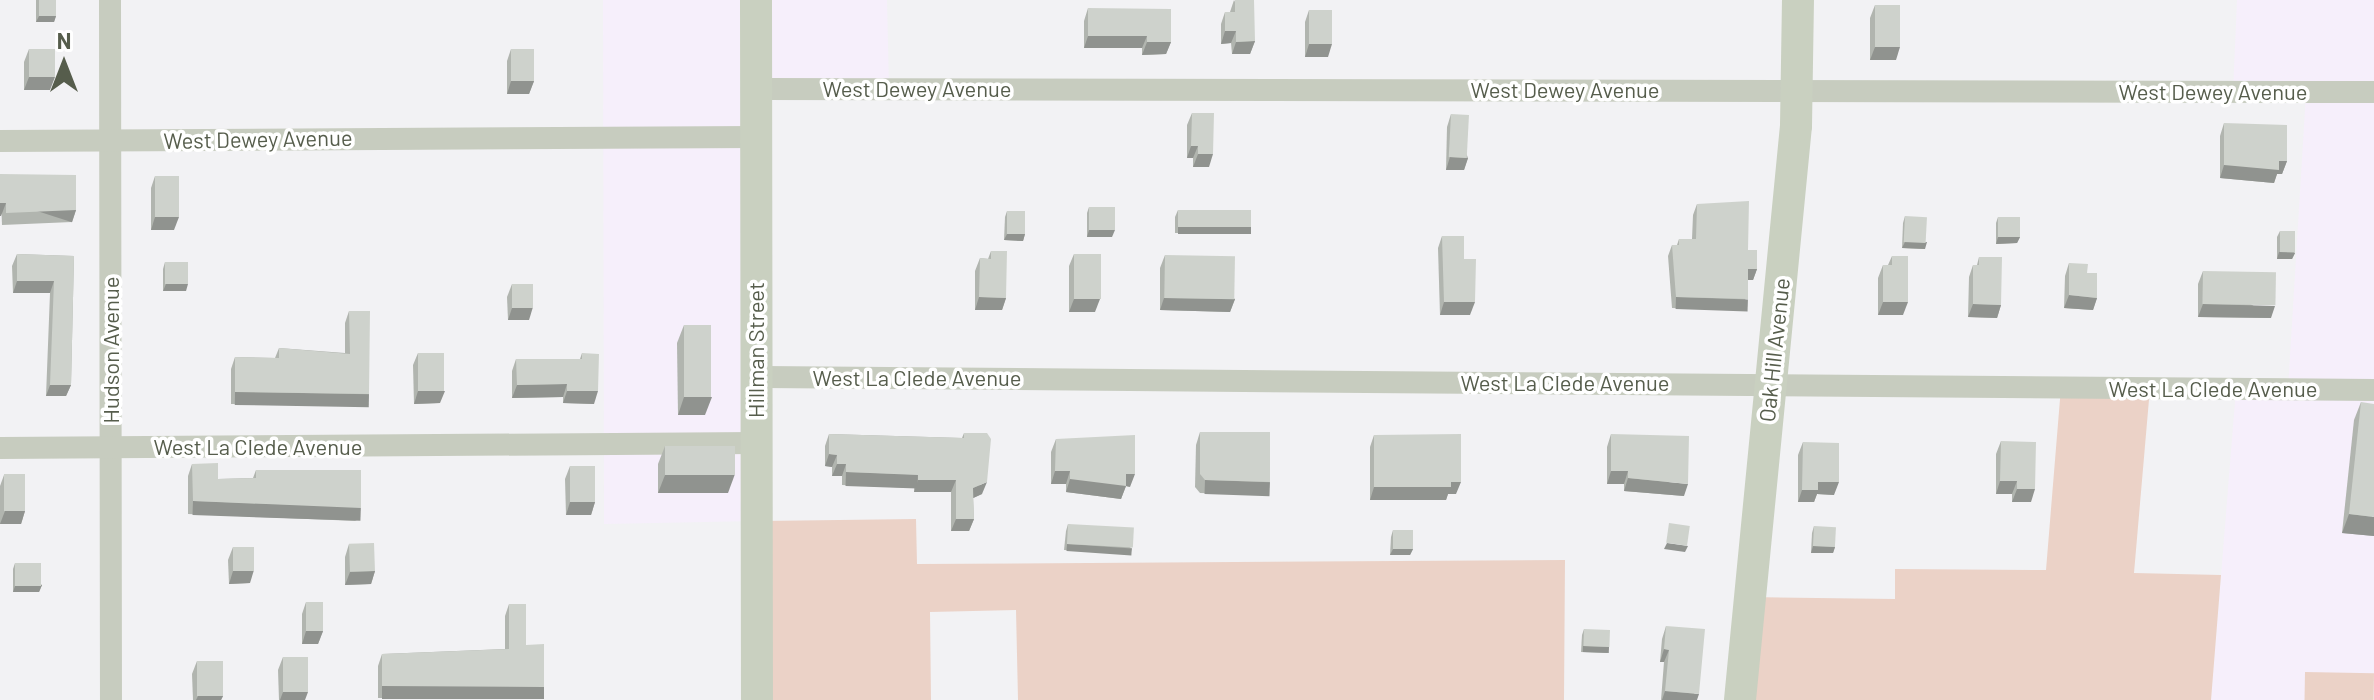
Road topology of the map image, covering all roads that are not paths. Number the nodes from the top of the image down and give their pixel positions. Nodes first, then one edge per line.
1 (110, 0) edge
2 (756, 0) edge
3 (1798, 0) edge
4 (756, 89) junction
5 (1797, 91) junction
6 (2374, 92) edge
7 (756, 137) junction
8 (111, 140) junction
9 (0, 141) edge
10 (756, 377) junction
11 (1771, 385) junction
12 (2374, 390) edge
13 (756, 443) junction
14 (0, 448) edge
15 (111, 448) junction
16 (111, 700) edge
17 (757, 700) edge
18 (1740, 700) edge

1 - 8 street, Hudson Avenue
2 - 4 street, Hillman Street
3 - 5 street, Oak Hill Avenue
4 - 5 street, West Dewey Avenue
4 - 7 street, Hillman Street
5 - 6 street, West Dewey Avenue
5 - 11 street, Oak Hill Avenue
7 - 8 street, West Dewey Avenue
7 - 10 street, Hillman Street
8 - 9 street, West Dewey Avenue
8 - 15 street, Hudson Avenue
10 - 11 street, West La Clede Avenue
10 - 13 street, Hillman Street
11 - 12 street, West La Clede Avenue
11 - 18 street, Oak Hill Avenue
13 - 15 street, West La Clede Avenue
13 - 17 street, Hillman Street
14 - 15 street, West La Clede Avenue
15 - 16 street, Hudson Avenue

